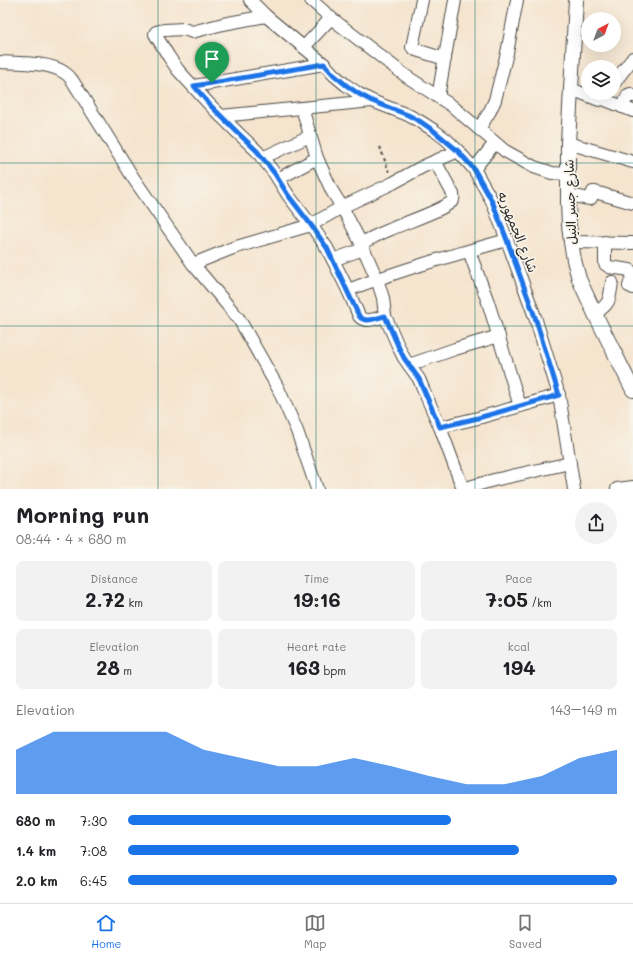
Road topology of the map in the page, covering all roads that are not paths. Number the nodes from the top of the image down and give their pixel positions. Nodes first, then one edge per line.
1 (250, 0) edge
2 (311, 0) edge
3 (422, 0) edge
4 (455, 0) edge
5 (517, 0) edge
6 (576, 0) edge
7 (266, 16) junction
8 (330, 18) junction
9 (304, 48) junction
10 (633, 58) edge
11 (445, 59) junction
12 (0, 62) edge
13 (324, 64) junction
14 (621, 74) edge
15 (194, 86) junction
16 (571, 89) junction
17 (581, 93) edge
18 (633, 96) edge
19 (438, 97) junction
20 (612, 100) edge
21 (372, 101) junction
22 (302, 108) junction
23 (628, 109) edge
24 (221, 116) junction
25 (479, 129) junction
26 (310, 136) junction
27 (495, 143) junction
28 (568, 143) junction
29 (458, 151) junction
30 (262, 158) junction
31 (317, 158) junction
32 (435, 161) junction
33 (633, 162) edge
34 (474, 169) junction
35 (568, 174) junction
36 (278, 179) junction
37 (568, 194) junction
38 (633, 203) edge
39 (342, 207) junction
40 (311, 225) junction
41 (507, 240) junction
42 (571, 242) junction
43 (605, 242) junction
44 (633, 243) edge
45 (362, 246) junction
46 (469, 251) junction
47 (333, 260) junction
48 (193, 264) junction
49 (377, 279) junction
50 (612, 282) dead end
51 (633, 288) edge
52 (348, 290) junction
53 (594, 314) junction
54 (385, 316) junction
55 (499, 336) junction
56 (409, 365) junction
57 (633, 388) edge
58 (559, 395) junction
59 (520, 406) junction
60 (440, 427) junction
61 (570, 463) junction
62 (317, 489) edge
63 (462, 489) edge
64 (574, 489) edge

1 - 7 street, شارع الجمهوريه
2 - 8 street
3 - 11 street
4 - 11 street
5 - 25 street
6 - 16 street, شارع جسر النيل
7 - 9 street, شارع الجمهوريه
7 - 15 street
8 - 9 street
8 - 19 street
9 - 13 street, شارع الجمهوريه
10 - 14 street
11 - 19 street
12 - 48 street
13 - 15 street
13 - 21 street, شارع الجمهوريه
15 - 24 street
16 - 17 street
16 - 28 street, شارع جسر النيل
18 - 23 street
19 - 25 street
20 - 23 street
21 - 22 street
21 - 29 street, شارع الجمهوريه
22 - 24 street
22 - 26 street
24 - 30 street
25 - 27 street
26 - 30 street
26 - 31 street
27 - 34 street
27 - 35 street
28 - 33 street
28 - 35 street, شارع جسر النيل
29 - 32 street
29 - 34 street, شارع الجمهوريه
30 - 36 street
31 - 36 street
31 - 39 street
32 - 39 street
32 - 45 street
34 - 41 street, شارع الجمهوريه
35 - 37 street, شارع جسر النيل
36 - 40 street
37 - 38 street
37 - 42 street, شارع جسر النيل
39 - 40 street
39 - 45 street
40 - 47 street
40 - 48 street
41 - 46 street
41 - 58 street, شارع الجمهوريه
42 - 43 street
42 - 53 street, شارع جسر النيل
43 - 44 street
43 - 51 street
45 - 47 street
45 - 49 street
46 - 49 street
46 - 55 street
47 - 52 street
48 - 62 street
49 - 52 street
49 - 54 street
50 - 53 street
52 - 54 street
53 - 57 street, شارع جسر النيل
54 - 56 street
55 - 56 street
55 - 59 street
56 - 60 street
58 - 59 street
58 - 61 street, شارع الجمهوريه
59 - 60 street
60 - 63 street
61 - 63 street
61 - 64 street, شارع الجمهوريه

